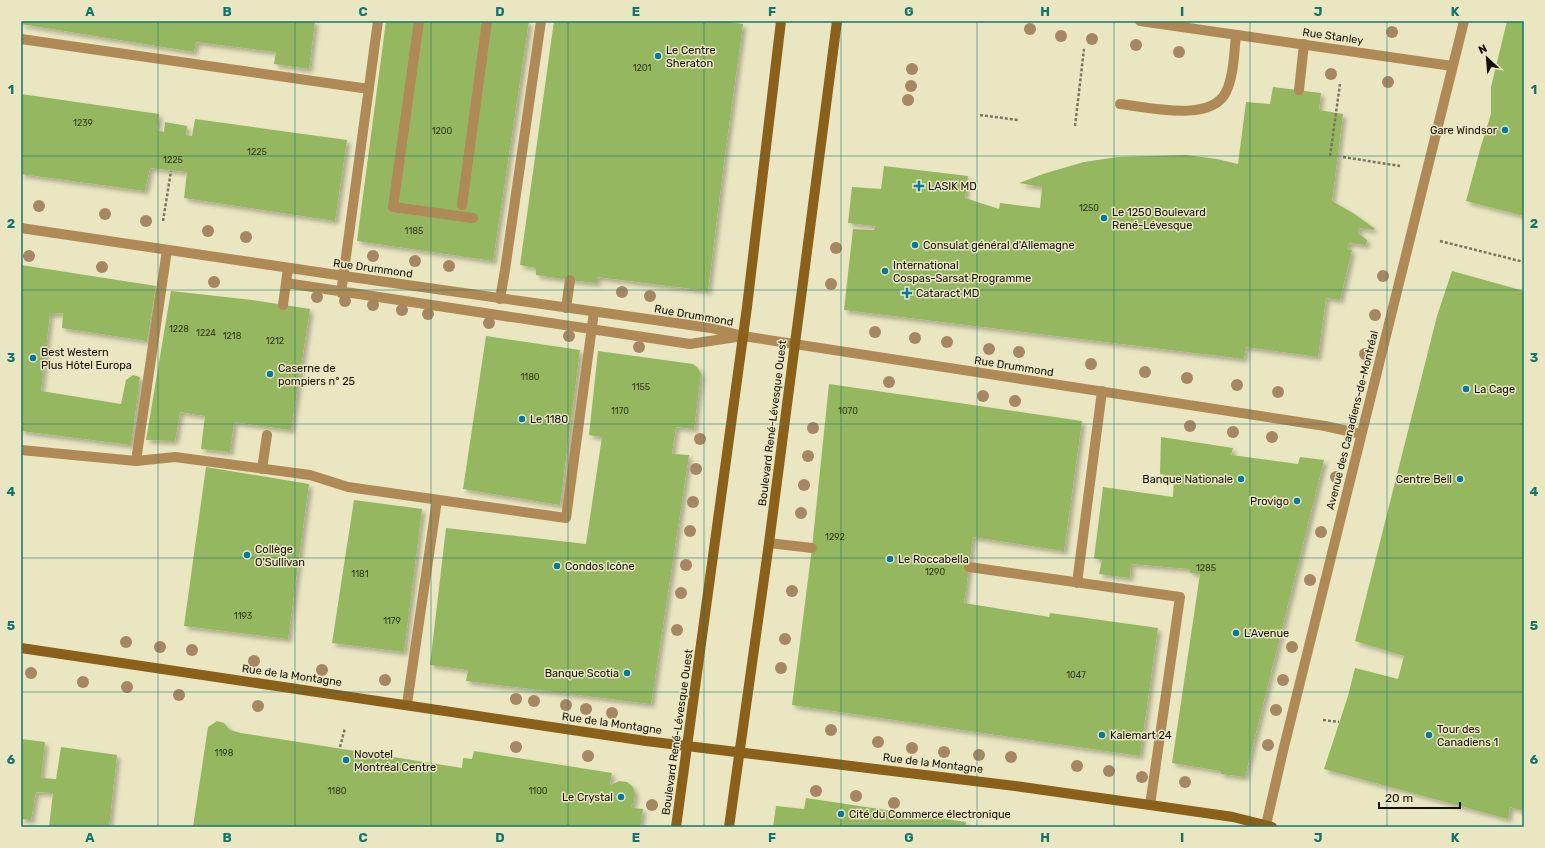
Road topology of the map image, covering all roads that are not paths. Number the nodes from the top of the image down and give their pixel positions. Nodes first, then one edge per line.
1 (378, 21) edge
2 (419, 21) edge
3 (487, 21) edge
4 (541, 21) edge
5 (781, 21) edge
6 (837, 21) edge
7 (1140, 21) edge
8 (1464, 21) edge
9 (1183, 24) edge
10 (1236, 35) junction
11 (21, 39) edge
12 (1304, 44) junction
13 (1452, 66) junction
14 (369, 89) junction
15 (1299, 90) dead end
16 (1120, 104) dead end
17 (462, 205) dead end
18 (473, 218) dead end
19 (21, 228) edge
20 (167, 250) junction
21 (288, 268) junction
22 (344, 276) junction
23 (570, 280) dead end
24 (286, 283) junction
25 (341, 293) junction
26 (500, 298) junction
27 (283, 305) dead end
28 (566, 308) junction
29 (594, 312) junction
30 (591, 330) junction
31 (743, 336) junction
32 (794, 344) junction
33 (1102, 391) junction
34 (1361, 434) junction
35 (267, 435) dead end
36 (21, 450) edge
37 (136, 461) junction
38 (262, 469) junction
39 (437, 500) junction
40 (769, 543) junction
41 (812, 548) dead end
42 (969, 567) dead end
43 (1077, 583) junction
44 (21, 648) edge
45 (407, 704) junction
46 (687, 745) junction
47 (740, 752) junction
48 (1150, 805) junction
49 (1269, 826) edge
50 (676, 827) edge
51 (729, 827) edge

1 - 14 street
2 - 18 street
3 - 17 street
4 - 26 street
5 - 31 main road, Boulevard René-Lévesque Ouest
6 - 32 main road, Boulevard René-Lévesque Ouest
7 - 9 street, Rue Stanley
8 - 13 street, Avenue des Canadiens-de-Montréal
9 - 10 street, Rue Stanley
10 - 12 street, Rue Stanley
10 - 16 street
11 - 14 street
12 - 13 street, Rue Stanley
12 - 15 street
13 - 34 street, Avenue des Canadiens-de-Montréal
14 - 22 street
19 - 20 street, Rue Drummond
20 - 21 street, Rue Drummond
20 - 37 street
21 - 22 street, Rue Drummond
21 - 24 street
22 - 25 street
22 - 26 street, Rue Drummond
23 - 28 street
24 - 25 street
24 - 27 street
25 - 30 street
26 - 28 street, Rue Drummond
28 - 29 street, Rue Drummond
29 - 30 street
29 - 31 street, Rue Drummond
30 - 31 street
30 - 39 street
31 - 32 street, Rue Drummond
31 - 46 main road, Boulevard René-Lévesque Ouest
32 - 33 street, Rue Drummond
32 - 40 main road, Boulevard René-Lévesque Ouest
33 - 34 street, Rue Drummond
33 - 43 street
34 - 49 street, Avenue des Canadiens-de-Montréal
35 - 38 street
36 - 37 street
37 - 38 street
38 - 39 street
39 - 45 street
40 - 41 street
40 - 47 main road, Boulevard René-Lévesque Ouest
42 - 43 street
43 - 48 street
44 - 45 main road, Rue de la Montagne
45 - 46 main road, Rue de la Montagne
46 - 47 main road, Rue de la Montagne
46 - 50 main road, Boulevard René-Lévesque Ouest
47 - 48 main road, Rue de la Montagne
47 - 51 main road, Boulevard René-Lévesque Ouest
48 - 49 main road, Rue de la Montagne

